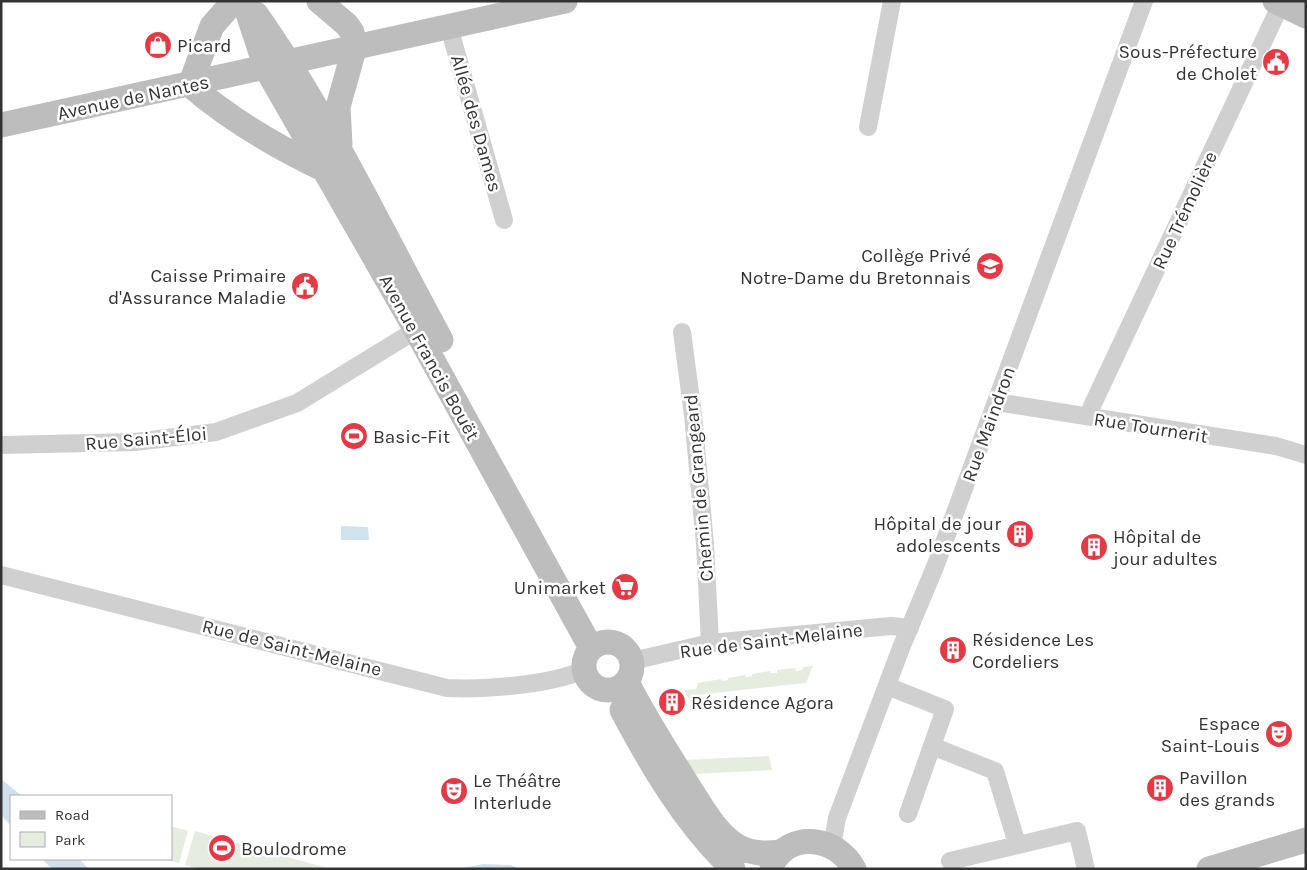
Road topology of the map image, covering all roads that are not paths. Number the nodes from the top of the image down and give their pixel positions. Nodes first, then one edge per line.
1 (234, 1) edge
2 (246, 1) edge
3 (319, 1) edge
4 (565, 1) edge
5 (892, 1) edge
6 (1144, 1) edge
7 (1278, 3) edge
8 (1306, 16) edge
9 (449, 27) junction
10 (355, 46) junction
11 (291, 63) junction
12 (266, 68) junction
13 (190, 85) junction
14 (1, 125) edge
15 (868, 127) dead end
16 (340, 150) junction
17 (324, 170) junction
18 (504, 220) dead end
19 (416, 330) junction
20 (682, 332) dead end
21 (996, 402) junction
22 (1090, 418) junction
23 (1, 444) edge
24 (1306, 455) edge
25 (1, 575) edge
26 (910, 628) junction
27 (710, 644) junction
28 (593, 653) junction
29 (623, 677) junction
30 (887, 686) junction
31 (932, 746) junction
32 (908, 814) dead end
33 (1306, 840) edge
34 (1017, 844) junction
35 (832, 846) junction
36 (1306, 858) edge
37 (775, 860) edge
38 (950, 861) dead end
39 (733, 869) edge
40 (854, 869) edge
41 (1086, 869) edge
42 (1209, 869) edge
43 (1267, 869) edge

1 - 13 main road
2 - 11 main road, Avenue Francis Bouët
2 - 12 main road, Avenue Francis Bouët
3 - 10 main road
4 - 9 main road, Avenue de Nantes
5 - 15 street
6 - 21 street, Rue Maindron
7 - 8 main road
7 - 22 street, Rue Trémolière
9 - 10 main road, Avenue de Nantes
9 - 18 street, Allée des Dames
10 - 11 main road, Avenue de Nantes
10 - 16 main road
11 - 12 main road, Avenue de Nantes
11 - 16 main road, Avenue Francis Bouët
12 - 13 main road, Avenue de Nantes
12 - 17 main road, Avenue Francis Bouët
13 - 14 main road, Avenue de Nantes
13 - 17 main road
16 - 28 main road, Avenue Francis Bouët
17 - 19 main road, Avenue Francis Bouët
19 - 23 street, Rue Saint-Éloi
19 - 28 main road, Avenue Francis Bouët
20 - 27 street, Chemin de Grangeard
21 - 22 street, Rue Tournerit
21 - 26 street, Rue Maindron
22 - 24 street, Rue Tournerit
25 - 28 street, Rue de Saint-Melaine
26 - 27 street, Rue de Saint-Melaine
26 - 30 street, Rue Maindron
27 - 29 street, Rue de Saint-Melaine
28 - 29 main road
28 - 29 main road
29 - 37 main road
29 - 39 main road
30 - 31 street
30 - 35 street, Rue Maindron
31 - 32 street
31 - 34 street
33 - 42 main road
34 - 38 street
34 - 41 street
35 - 37 main road
35 - 40 main road
36 - 43 main road

